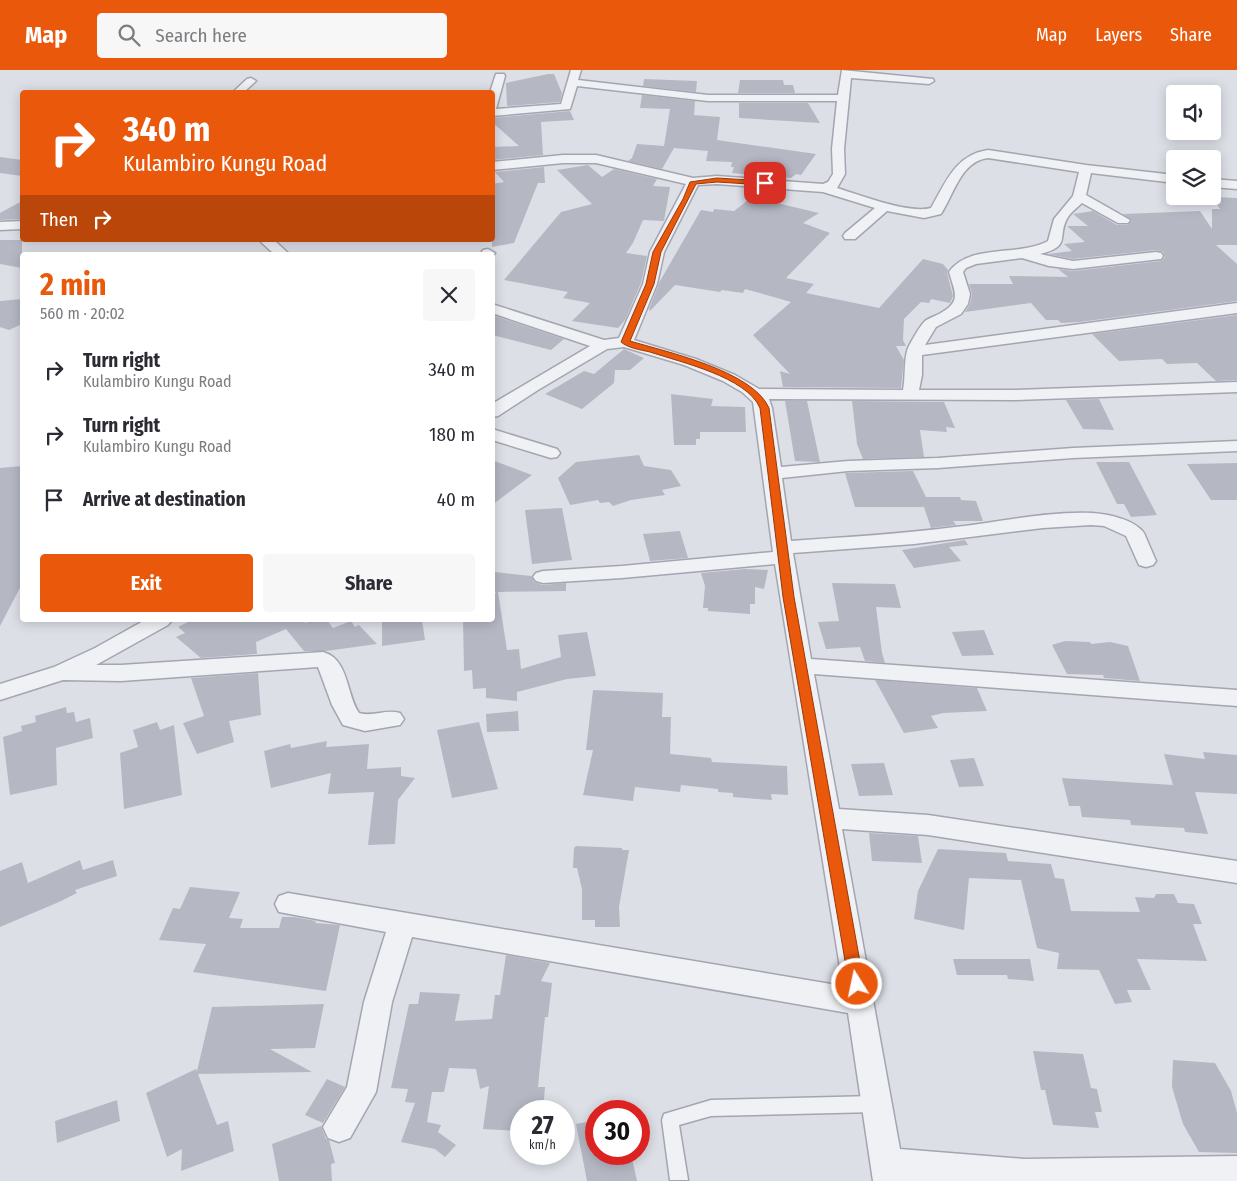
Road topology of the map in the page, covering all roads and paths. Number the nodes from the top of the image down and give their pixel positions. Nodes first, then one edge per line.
1 (576, 70) edge
2 (846, 72) edge
3 (500, 76) dead end
4 (251, 81) dead end
5 (930, 81) dead end
6 (574, 83) junction
7 (240, 90) edge
8 (495, 95) edge
9 (842, 98) junction
10 (495, 113) edge
11 (495, 166) edge
12 (1086, 169) junction
13 (1166, 178) edge
14 (693, 182) junction
15 (1221, 184) edge
16 (1237, 185) edge
17 (824, 188) junction
18 (1080, 196) junction
19 (884, 207) junction
20 (1123, 220) dead end
21 (20, 225) edge
22 (0, 226) edge
23 (850, 236) dead end
24 (268, 242) edge
25 (280, 252) edge
26 (1023, 254) junction
27 (1156, 256) dead end
28 (1237, 308) edge
29 (495, 309) edge
30 (614, 344) junction
31 (914, 352) junction
32 (1237, 387) edge
33 (755, 394) junction
34 (910, 394) junction
35 (495, 410) edge
36 (495, 435) edge
37 (1237, 446) edge
38 (552, 454) dead end
39 (773, 474) junction
40 (783, 552) junction
41 (1146, 561) dead end
42 (543, 577) dead end
43 (157, 622) edge
44 (802, 666) junction
45 (62, 672) junction
46 (0, 692) edge
47 (1237, 698) edge
48 (392, 718) dead end
49 (828, 818) junction
50 (1237, 872) edge
51 (288, 904) dead end
52 (402, 923) junction
53 (860, 1002) junction
54 (878, 1104) junction
55 (339, 1127) dead end
56 (888, 1172) edge
57 (1237, 1172) edge
58 (679, 1180) dead end

1 - 6 street
2 - 5 street
2 - 9 street
3 - 8 street
4 - 7 street
6 - 9 street
6 - 10 street
9 - 17 street
11 - 14 street
12 - 13 street
12 - 18 street
12 - 19 street
14 - 17 street
14 - 30 street
15 - 16 street
17 - 19 street
18 - 20 street
18 - 26 street
19 - 23 street
21 - 22 street
24 - 25 street
26 - 27 street
26 - 31 street
28 - 31 street
29 - 30 street
30 - 33 street
30 - 35 street
31 - 34 street
32 - 34 street
33 - 34 street
33 - 39 street
36 - 38 street
37 - 39 street
39 - 40 street
40 - 41 street
40 - 42 street
40 - 44 street
43 - 45 street
44 - 47 street
44 - 49 street
45 - 46 street
45 - 48 street
49 - 50 street
49 - 53 street
51 - 52 street
52 - 53 street
52 - 55 street
53 - 54 street
54 - 56 street
54 - 58 lane
56 - 57 street

